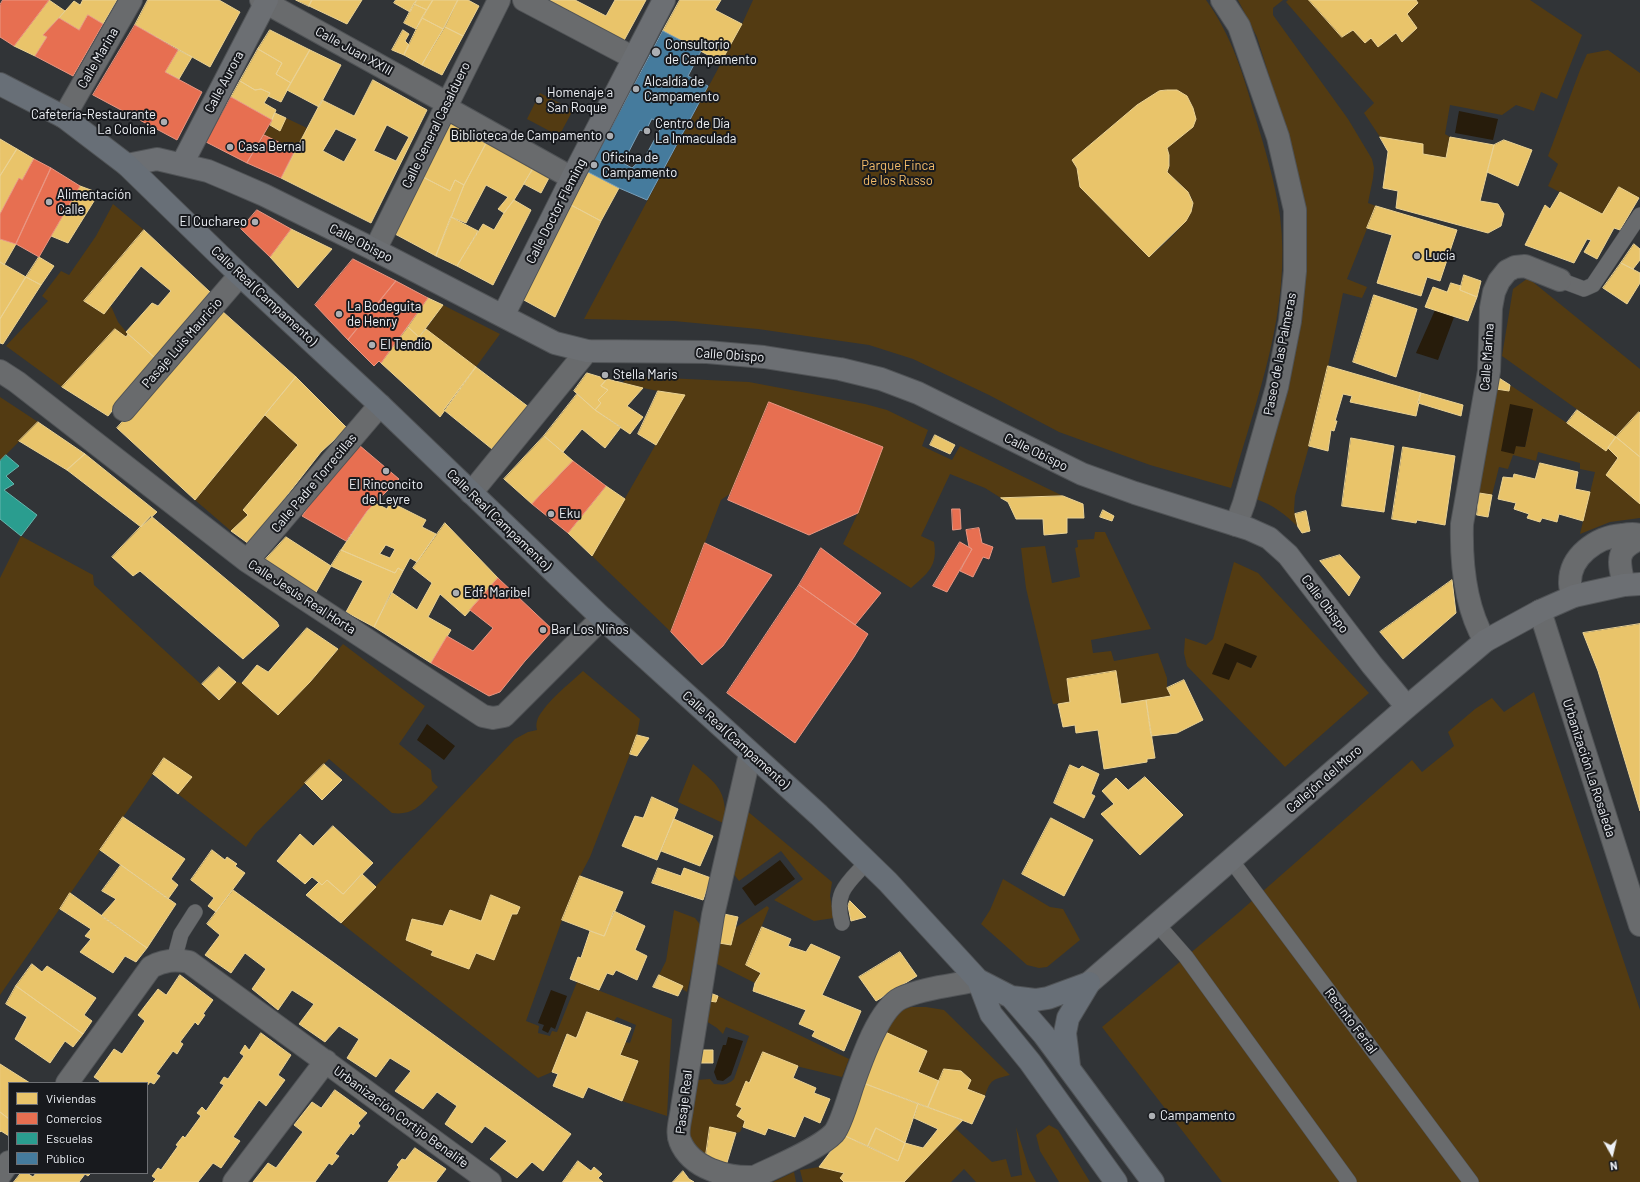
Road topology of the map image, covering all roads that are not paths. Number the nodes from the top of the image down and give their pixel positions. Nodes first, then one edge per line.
1 (131, 0) edge
2 (498, 0) edge
3 (524, 0) edge
4 (664, 0) edge
5 (1222, 0) edge
6 (265, 1) edge
7 (634, 58) junction
8 (0, 84) edge
9 (446, 105) junction
10 (64, 117) junction
11 (182, 164) junction
12 (127, 165) junction
13 (572, 178) junction
14 (1640, 214) edge
15 (375, 250) junction
16 (240, 276) junction
17 (1560, 280) joint
18 (504, 316) junction
19 (587, 351) junction
20 (0, 371) edge
21 (380, 405) junction
22 (124, 410) dead end
23 (471, 492) junction
24 (1236, 525) junction
25 (1640, 535) edge
26 (1640, 539) edge
27 (247, 561) junction
28 (1632, 585) edge
29 (1574, 596) junction
30 (1540, 611) junction
31 (602, 618) junction
32 (1485, 641) junction
33 (1407, 707) junction
34 (750, 754) junction
35 (1231, 860) junction
36 (867, 862) junction
37 (195, 912) dead end
38 (842, 923) dead end
39 (1157, 924) junction
40 (1640, 925) edge
41 (174, 960) junction
42 (978, 980) junction
43 (1089, 983) junction
44 (1011, 997) junction
45 (326, 1061) junction
46 (1069, 1068) junction
47 (68, 1082) edge
48 (8, 1163) edge
49 (0, 1175) edge
50 (479, 1179) edge
51 (234, 1182) edge
52 (1116, 1182) edge
53 (1153, 1182) edge
54 (1349, 1182) edge
55 (1471, 1182) edge

1 - 10 street, Calle Marina
2 - 9 street, Calle General Casalduero
3 - 7 street
4 - 7 street, Calle Doctor Fleming
5 - 24 street, Paseo de las Palmeras
6 - 9 street, Calle Juan XXIII
6 - 11 street, Calle Aurora
7 - 13 street, Calle Doctor Fleming
8 - 10 highway, Calle Real (Campamento)
9 - 13 street, Calle Juan XXIII
9 - 15 street, Calle General Casalduero
10 - 12 highway, Calle Real (Campamento)
11 - 12 street, Calle Obispo
11 - 15 street, Calle Obispo
12 - 16 highway, Calle Real (Campamento)
13 - 18 street, Calle Doctor Fleming
14 - 17 lane, Calle Marina
15 - 18 street, Calle Obispo
16 - 21 highway, Calle Real (Campamento)
16 - 22 street, Pasaje Luis Mauricio
17 - 32 street, Calle Marina
18 - 19 street, Calle Obispo
19 - 23 street
19 - 24 street, Calle Obispo
20 - 27 street, Calle Jesús Real Horta
21 - 23 highway, Calle Real (Campamento)
21 - 27 street, Calle Padre Torrecillas
23 - 31 highway, Calle Real (Campamento)
24 - 33 street, Calle Obispo
25 - 29 street
26 - 28 street, Callejón del Moro
27 - 31 street, Calle Jesús Real Horta
28 - 29 street, Callejón del Moro
29 - 30 street, Callejón del Moro
30 - 32 street, Callejón del Moro
30 - 40 street, Urbanización La Rosaleda
31 - 34 highway, Calle Real (Campamento)
32 - 33 street, Callejón del Moro
33 - 35 street, Callejón del Moro
34 - 36 highway, Calle Real (Campamento)
34 - 42 street, Pasaje Real
35 - 39 street, Callejón del Moro
35 - 55 lane, Recinto Ferial
36 - 38 lane
36 - 42 highway, Calle Real (Campamento)
37 - 41 lane
39 - 43 street, Callejón del Moro
39 - 54 lane
41 - 45 street, Urbanización Cortijo Benalife
41 - 47 street, Urbanización Cortijo Benalife
42 - 44 highway
42 - 52 highway
43 - 44 highway
43 - 46 highway
44 - 46 highway
45 - 50 street, Urbanización Cortijo Benalife
45 - 51 street, Urbanización Cortijo Benalife
46 - 53 highway
48 - 49 street

